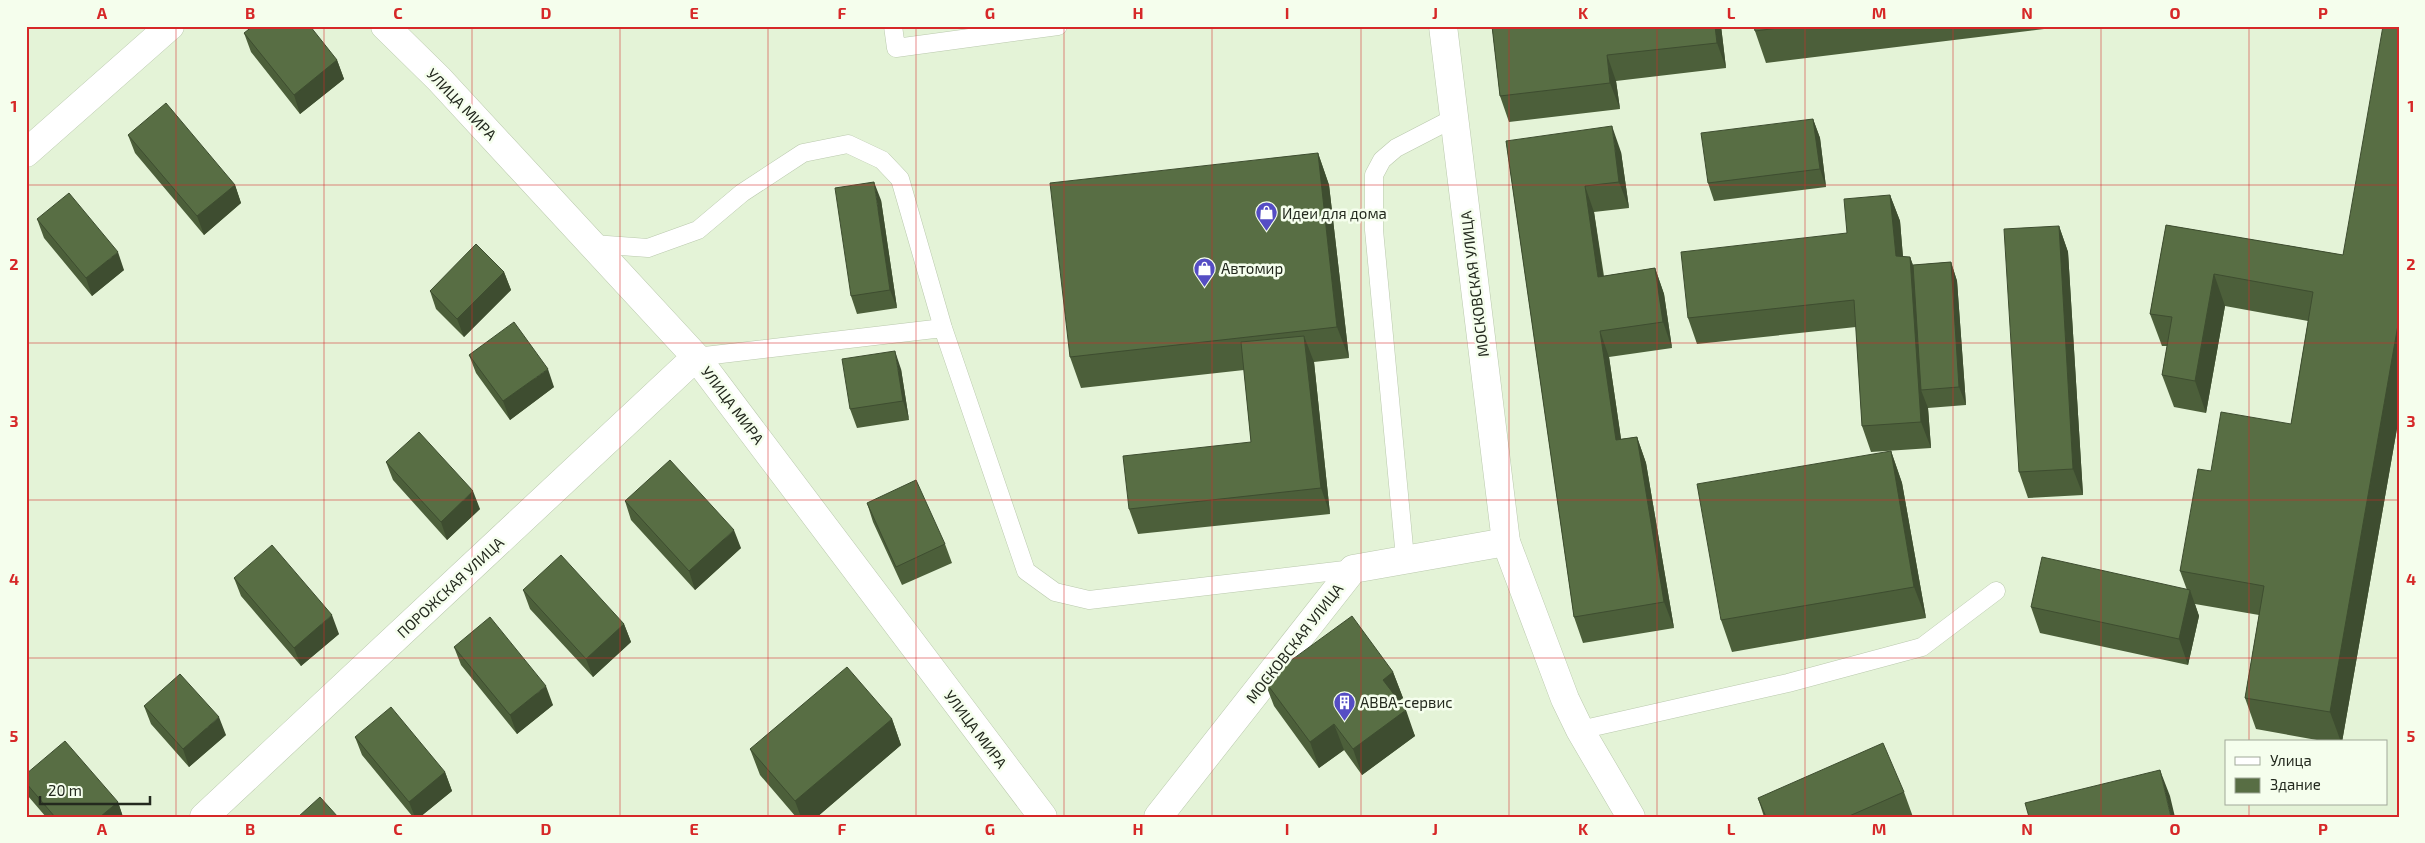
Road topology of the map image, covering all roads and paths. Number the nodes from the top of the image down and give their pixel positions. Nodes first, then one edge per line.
1 (170, 26) edge
2 (385, 26) edge
3 (893, 26) edge
4 (1058, 26) edge
5 (1443, 26) edge
6 (1454, 118) junction
7 (26, 153) edge
8 (593, 244) junction
9 (943, 328) junction
10 (696, 357) junction
11 (1506, 542) junction
12 (1405, 558) junction
13 (1353, 569) junction
14 (1996, 591) dead end
15 (1580, 730) junction
16 (204, 817) edge
17 (1043, 817) edge
18 (1158, 817) edge
19 (1631, 817) edge

1 - 7 street
2 - 8 street, УЛИЦА МИРА
3 - 4 lane
5 - 6 street, МОСКОВСКАЯ УЛИЦА
6 - 11 street, МОСКОВСКАЯ УЛИЦА
6 - 12 lane
8 - 9 lane
8 - 10 street, УЛИЦА МИРА
9 - 10 lane
9 - 13 lane
10 - 16 street, ПОРОЖСКАЯ УЛИЦА
10 - 17 street, УЛИЦА МИРА
11 - 12 street, МОСКОВСКАЯ УЛИЦА
11 - 15 street, МОСКОВСКАЯ УЛИЦА
12 - 13 street, МОСКОВСКАЯ УЛИЦА
13 - 18 street, МОСКОВСКАЯ УЛИЦА
14 - 15 lane
15 - 19 street, МОСКОВСКАЯ УЛИЦА

